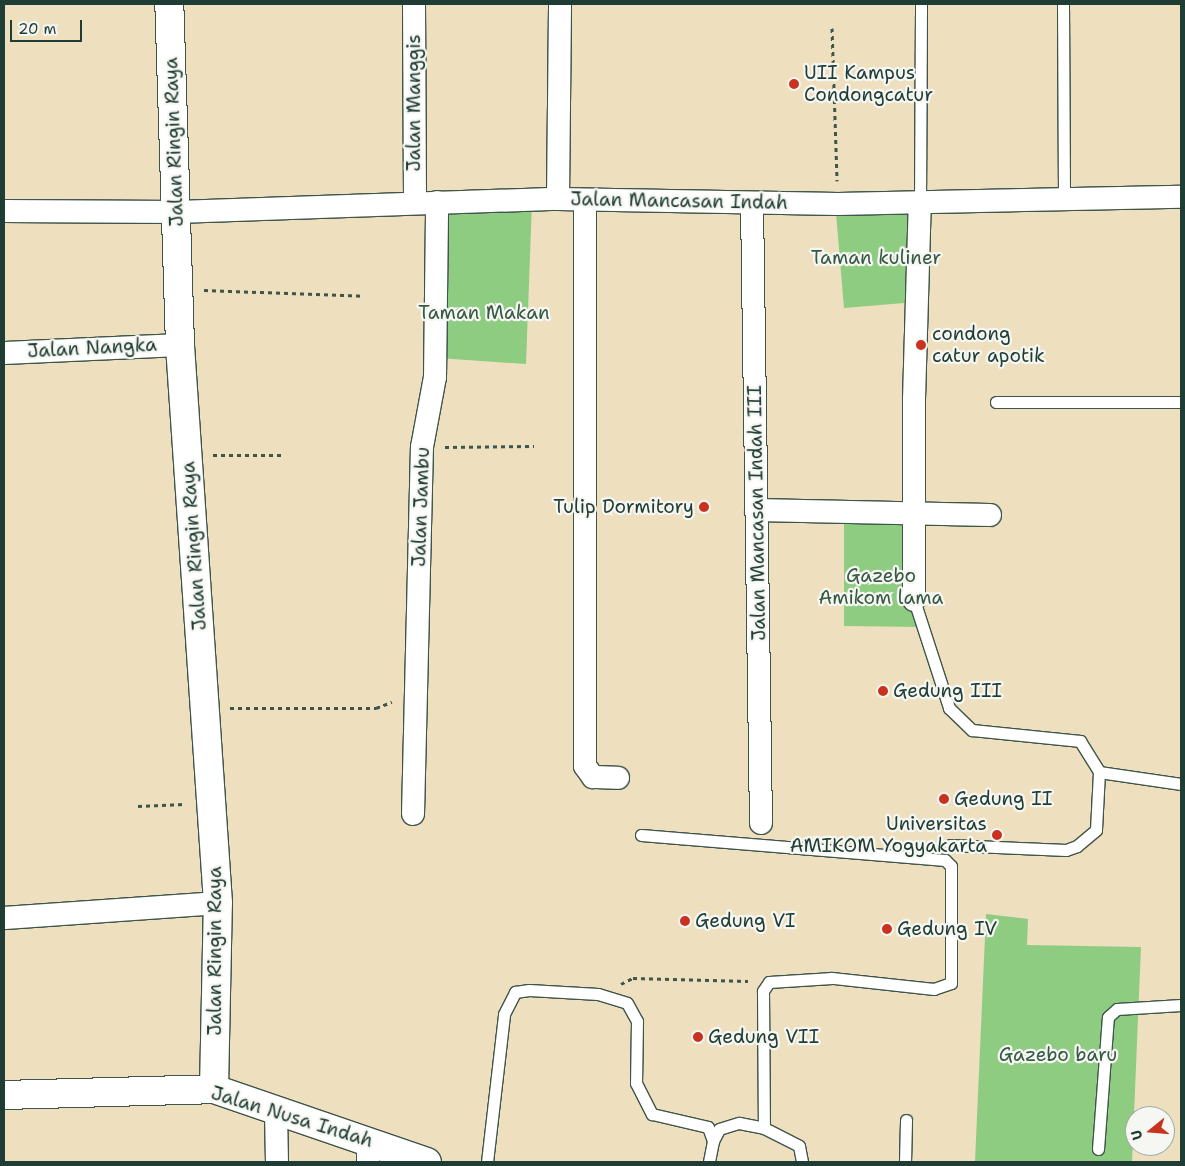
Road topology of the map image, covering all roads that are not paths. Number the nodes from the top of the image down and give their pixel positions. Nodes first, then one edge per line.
1 (169, 4) edge
2 (414, 4) edge
3 (560, 4) edge
4 (921, 4) edge
5 (1063, 4) edge
6 (1181, 197) edge
7 (558, 199) junction
8 (1064, 199) junction
9 (585, 201) junction
10 (426, 202) junction
11 (920, 202) junction
12 (752, 203) junction
13 (4, 211) edge
14 (177, 212) junction
15 (180, 345) junction
16 (4, 353) edge
17 (996, 402) dead end
18 (1181, 402) edge
19 (756, 510) junction
20 (916, 514) junction
21 (990, 515) dead end
22 (914, 600) joint
23 (1099, 772) junction
24 (618, 778) dead end
25 (1181, 784) edge
26 (413, 814) dead end
27 (761, 824) dead end
28 (641, 834) dead end
29 (950, 845) dead end
30 (218, 903) junction
31 (4, 918) edge
32 (1181, 1005) edge
33 (214, 1089) junction
34 (4, 1096) edge
35 (276, 1111) junction
36 (906, 1120) dead end
37 (764, 1128) junction
38 (713, 1141) junction
39 (1098, 1150) dead end
40 (368, 1151) edge
41 (277, 1162) edge
42 (427, 1162) edge
43 (487, 1162) edge
44 (709, 1162) edge
45 (802, 1162) edge
46 (905, 1162) edge

1 - 14 main road, Jalan Ringin Raya
2 - 10 street, Jalan Manggis
3 - 7 street
4 - 11 lane
5 - 8 lane
6 - 8 street, Jalan Mancasan Indah
7 - 9 street, Jalan Mancasan Indah
7 - 10 street, Jalan Mancasan Indah
8 - 11 street, Jalan Mancasan Indah
9 - 12 street, Jalan Mancasan Indah
9 - 24 street
10 - 14 street, Jalan Mancasan Indah
10 - 26 street, Jalan Jambu
11 - 12 street, Jalan Mancasan Indah
11 - 20 street
12 - 19 street, Jalan Mancasan Indah III
13 - 14 street, Jalan Mancasan Indah
14 - 15 main road, Jalan Ringin Raya
15 - 16 street, Jalan Nangka
15 - 30 main road, Jalan Ringin Raya
17 - 18 lane
19 - 20 street
19 - 27 street, Jalan Mancasan Indah III
20 - 21 street
20 - 22 street
22 - 23 lane
23 - 25 lane
23 - 29 lane
28 - 37 lane
30 - 31 street
30 - 33 main road, Jalan Ringin Raya
32 - 39 lane
33 - 34 main road, Jalan Nusa Indah
33 - 35 main road, Jalan Nusa Indah
35 - 40 main road, Jalan Nusa Indah
35 - 41 street
36 - 46 lane
37 - 38 lane
37 - 45 lane
38 - 43 lane
38 - 44 lane
40 - 42 main road, Jalan Nusa Indah

